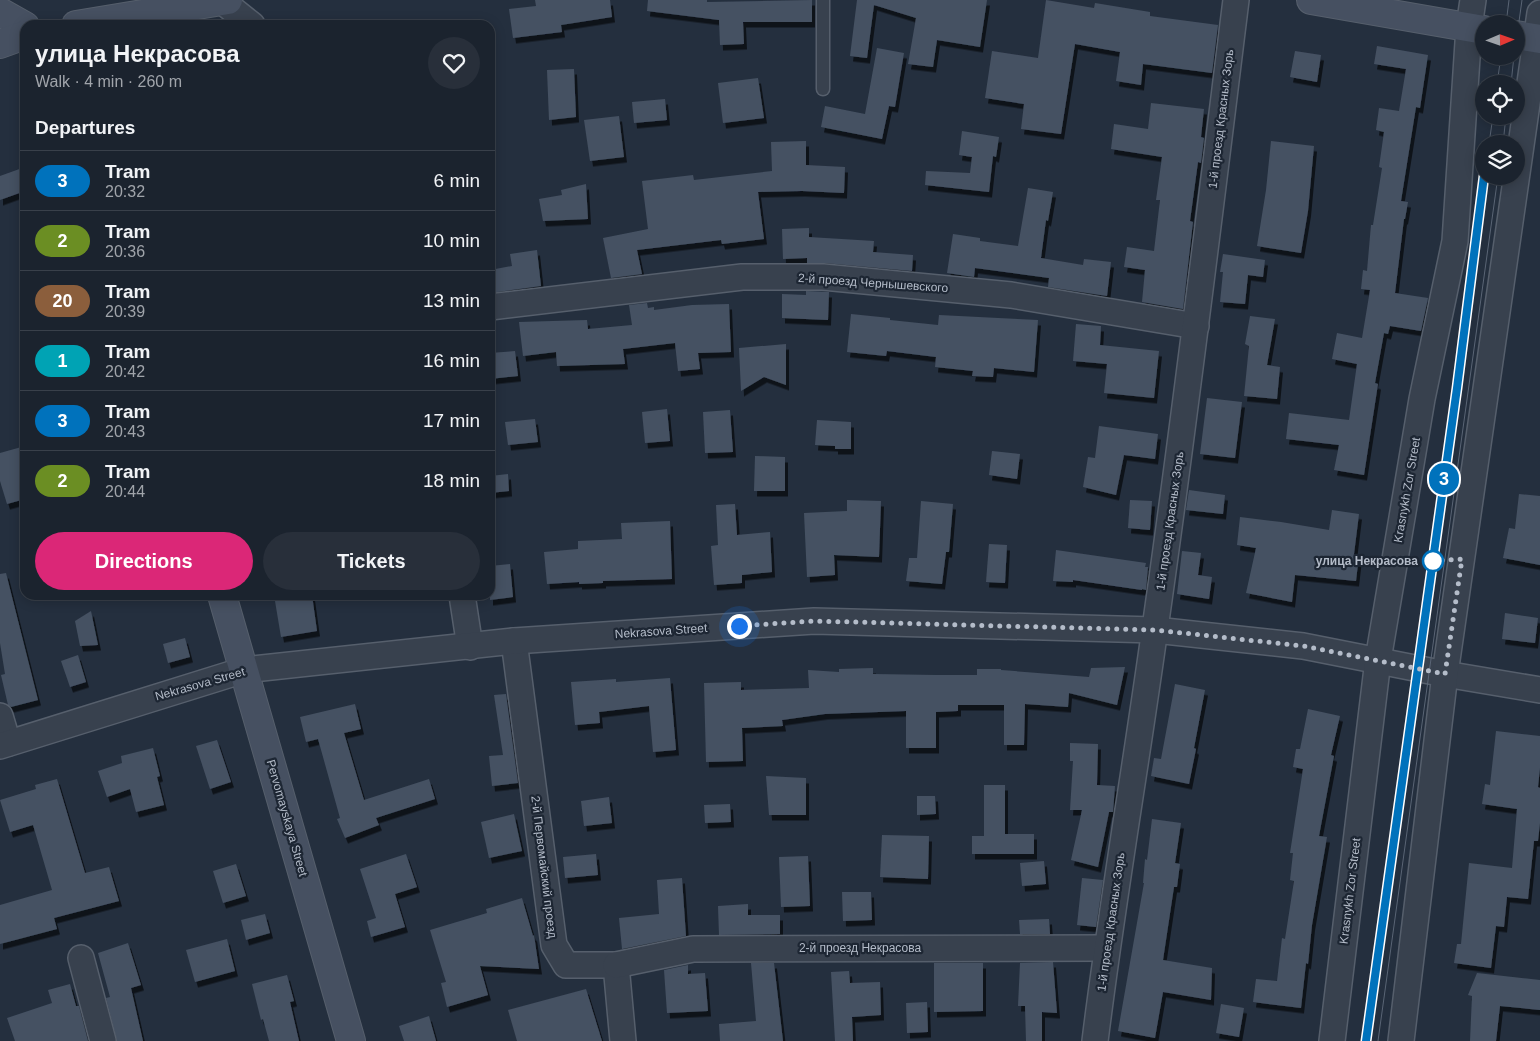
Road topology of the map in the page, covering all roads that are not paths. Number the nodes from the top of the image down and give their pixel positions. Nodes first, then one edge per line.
1 (225, 0) edge
2 (823, 0) edge
3 (1236, 0) edge
4 (1310, 0) edge
5 (1473, 0) edge
6 (0, 12) edge
7 (1475, 19) edge
8 (106, 20) edge
9 (247, 20) edge
10 (20, 23) edge
11 (1475, 28) edge
12 (1533, 31) edge
13 (20, 37) edge
14 (1475, 38) edge
15 (0, 44) edge
16 (823, 89) dead end
17 (495, 306) edge
18 (1196, 326) junction
19 (223, 600) edge
20 (463, 600) edge
21 (1155, 630) junction
22 (514, 640) junction
23 (470, 646) junction
24 (1378, 660) junction
25 (244, 670) junction
26 (1445, 674) junction
27 (1540, 690) edge
28 (0, 716) edge
29 (4, 744) edge
30 (1106, 948) junction
31 (81, 958) dead end
32 (616, 965) junction
33 (103, 1041) edge
34 (351, 1041) edge
35 (623, 1041) edge
36 (1095, 1041) edge
37 (1332, 1041) edge
38 (1401, 1041) edge

1 - 8 street
1 - 9 street
2 - 16 lane
3 - 18 street, 1-й проезд Красных Зорь
4 - 11 street
5 - 7 street, Krasnykh Zor Street
6 - 10 street
12 - 26 street
13 - 15 street
14 - 24 street, Krasnykh Zor Street
17 - 18 street, 2-й проезд Чернышевского
18 - 21 street, 1-й проезд Красных Зорь
19 - 25 street, Pervomayskaya Street
20 - 23 street
21 - 22 street, Nekrasova Street
21 - 24 street, Nekrasova Street
21 - 30 street, 1-й проезд Красных Зорь
22 - 23 street, Nekrasova Street
22 - 32 street, 2-й Первомайский проезд
23 - 25 street, Nekrasova Street
24 - 26 street, Nekrasova Street
24 - 37 street, Krasnykh Zor Street
25 - 29 street, Nekrasova Street
25 - 34 street, Pervomayskaya Street
26 - 27 street, Nekrasova Street
26 - 38 street
28 - 29 street
30 - 32 street, 2-й проезд Некрасова
30 - 36 street, 1-й проезд Красных Зорь
31 - 33 street
32 - 35 street

